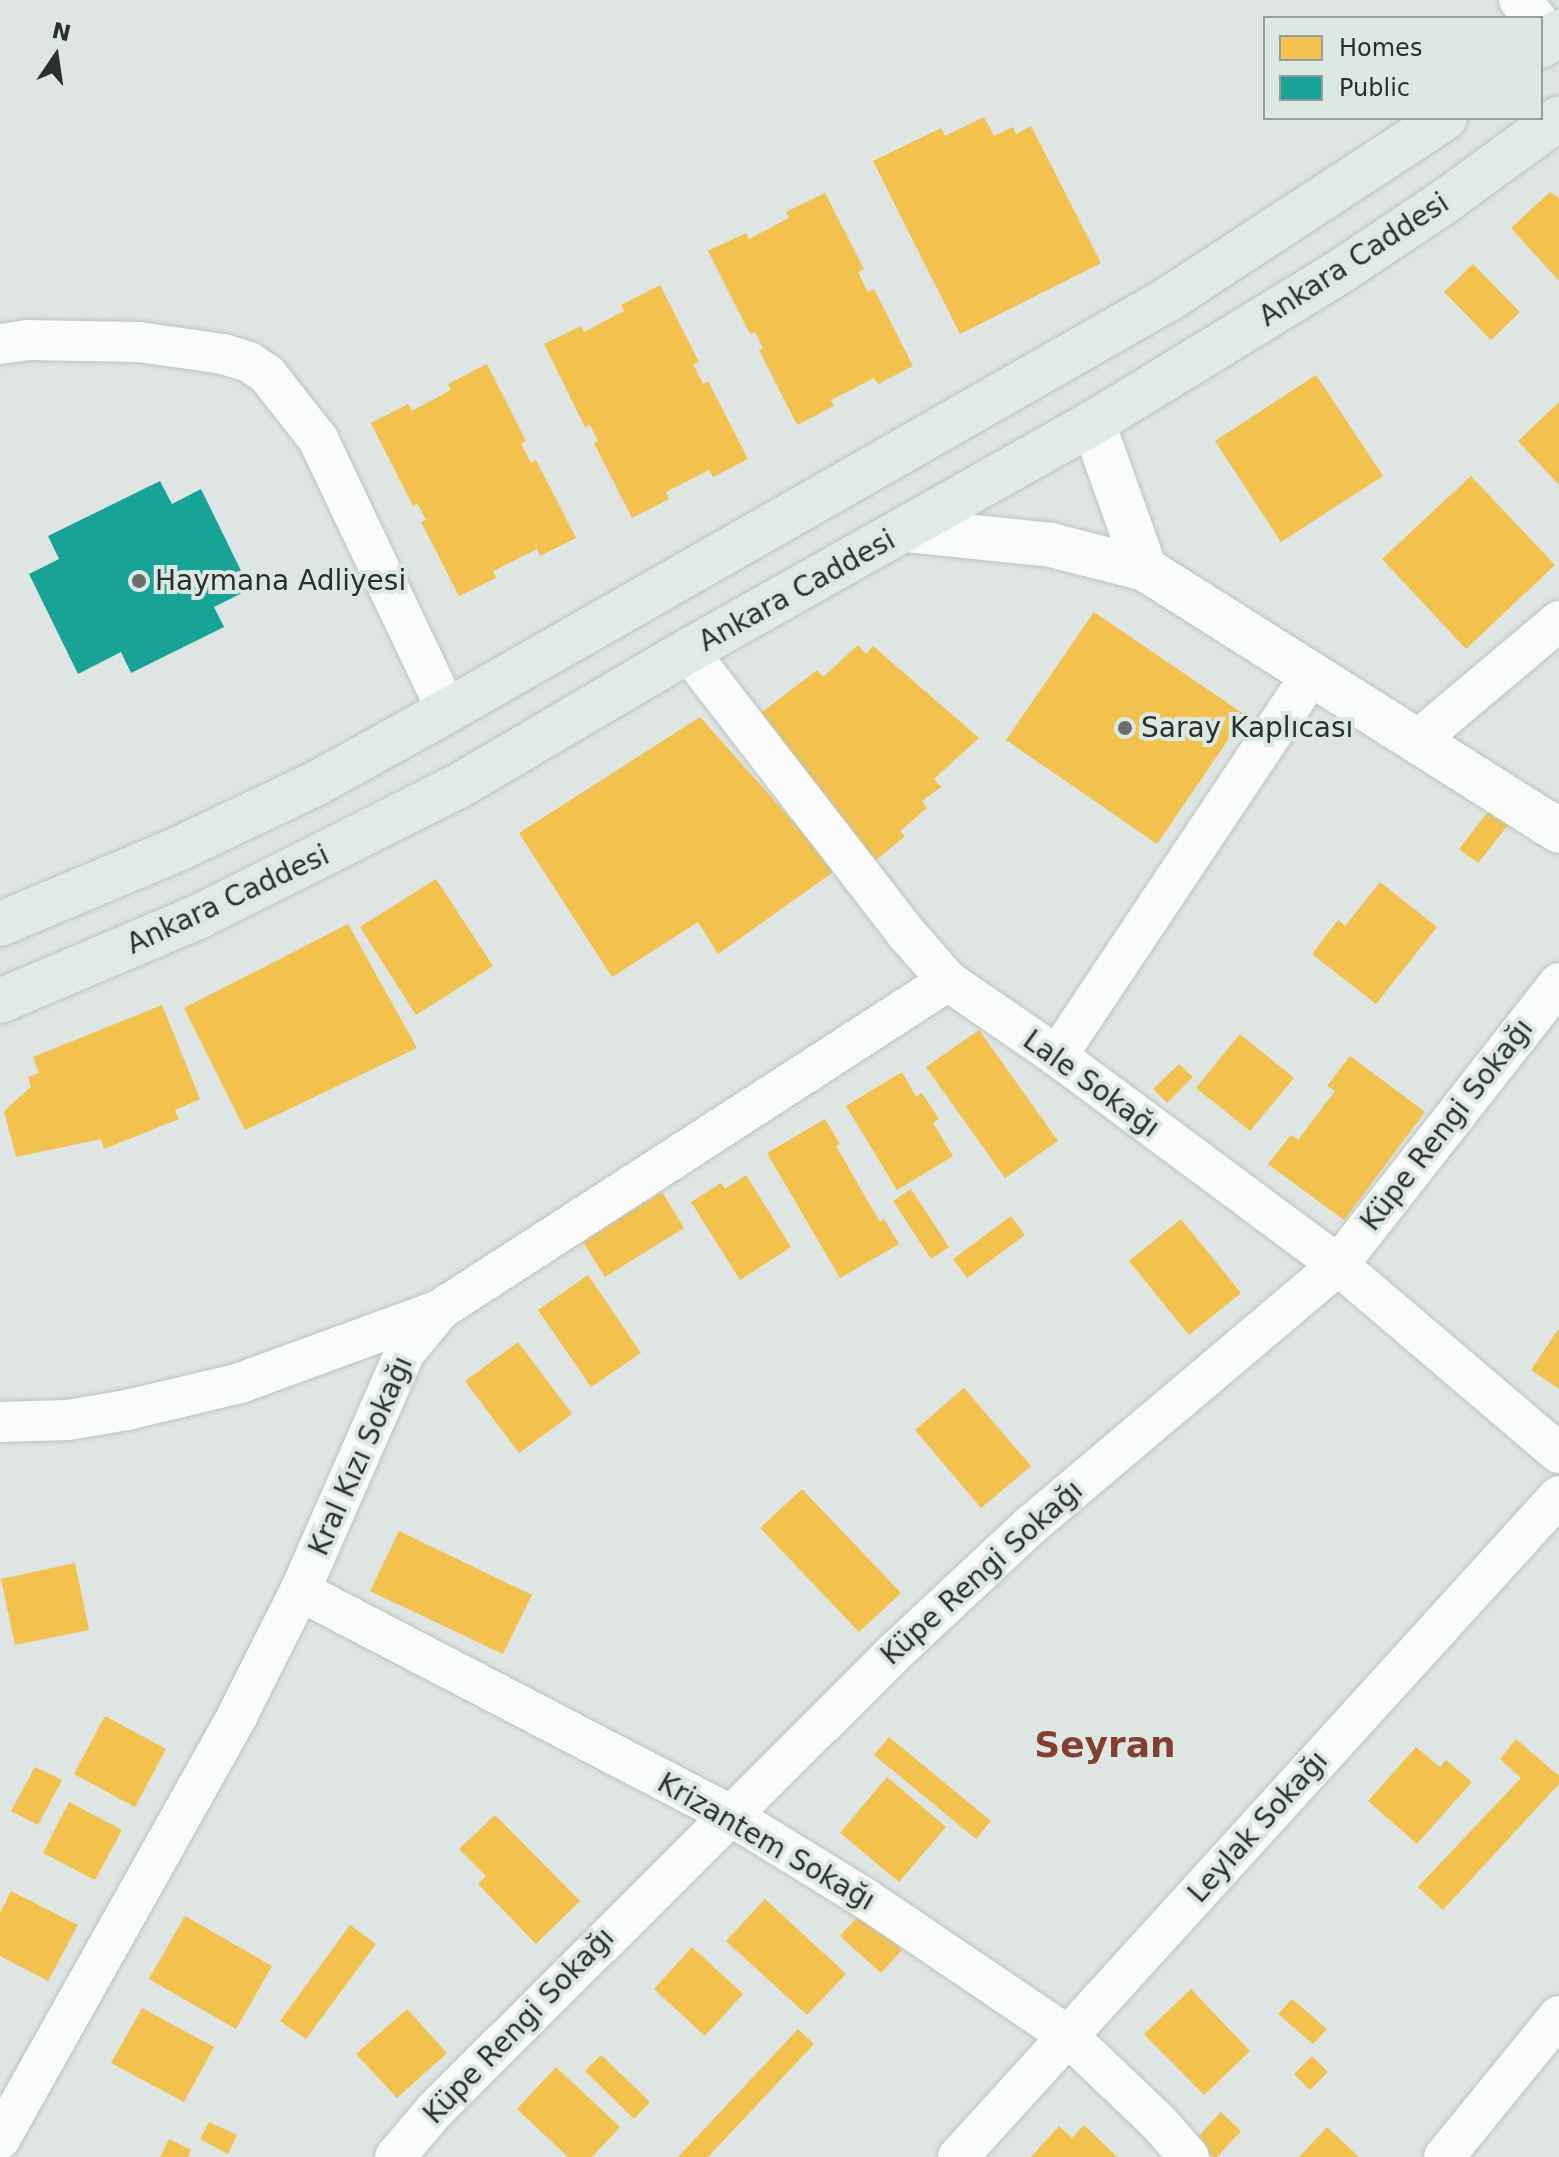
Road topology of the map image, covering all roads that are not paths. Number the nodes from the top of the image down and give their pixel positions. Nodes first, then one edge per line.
1 (1519, 0) edge
2 (1533, 16) edge
3 (1559, 118) edge
4 (1442, 120) edge
5 (0, 344) edge
6 (1093, 423) junction
7 (907, 530) junction
8 (1145, 569) junction
9 (1559, 621) edge
10 (688, 651) junction
11 (1312, 673) junction
12 (447, 711) junction
13 (1419, 739) junction
14 (1559, 831) edge
15 (0, 924) edge
16 (948, 981) junction
17 (1559, 983) edge
18 (0, 1001) edge
19 (1057, 1056) junction
20 (1338, 1265) junction
21 (441, 1309) junction
22 (0, 1422) edge
23 (1559, 1453) edge
24 (1559, 1496) edge
25 (300, 1591) junction
26 (728, 1814) junction
27 (1559, 2016) edge
28 (1068, 2036) junction
29 (0, 2139) edge
30 (395, 2157) edge
31 (958, 2157) edge
32 (1189, 2157) edge
33 (1444, 2157) edge

1 - 2 street
3 - 6 main road, Ankara Caddesi
4 - 12 main road
5 - 12 street
6 - 7 main road, Ankara Caddesi
6 - 8 street
7 - 8 street
7 - 10 main road, Ankara Caddesi
8 - 11 street
9 - 13 street
10 - 16 street, Lale Sokağı
10 - 18 main road, Ankara Caddesi
11 - 13 street
11 - 19 street
12 - 15 main road
13 - 14 street
16 - 19 street, Lale Sokağı
16 - 21 street, Kral Kızı Sokağı
17 - 20 street, Küpe Rengi Sokağı
19 - 20 street, Lale Sokağı
20 - 23 street, Lale Sokağı
20 - 26 street, Küpe Rengi Sokağı
21 - 22 street
21 - 25 street, Kral Kızı Sokağı
24 - 28 street, Leylak Sokağı
25 - 26 street, Krizantem Sokağı
25 - 29 street, Kral Kızı Sokağı
26 - 28 street, Krizantem Sokağı
26 - 30 street, Küpe Rengi Sokağı
27 - 33 street
28 - 31 street, Leylak Sokağı
28 - 32 street, Krizantem Sokağı

